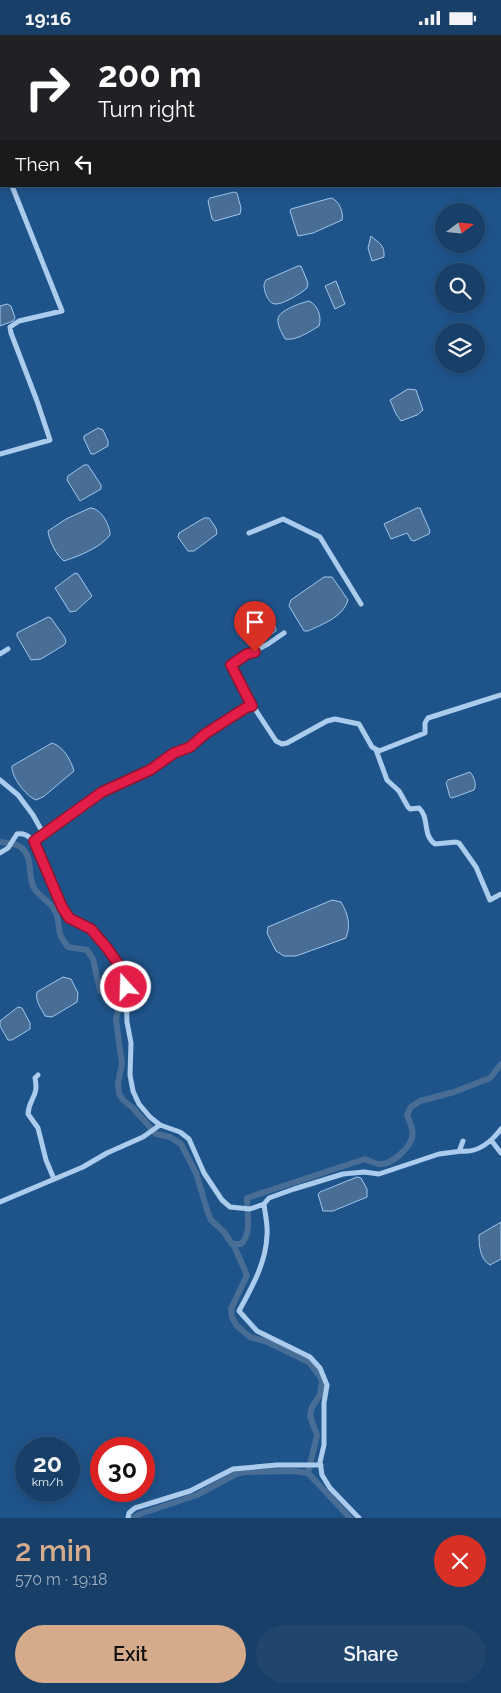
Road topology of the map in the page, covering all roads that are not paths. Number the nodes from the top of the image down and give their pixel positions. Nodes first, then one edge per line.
1 (12, 187) edge
2 (0, 454) edge
3 (249, 533) dead end
4 (361, 604) dead end
5 (284, 633) dead end
6 (8, 649) dead end
7 (0, 654) edge
8 (501, 695) edge
9 (252, 706) junction
10 (376, 750) junction
11 (0, 780) edge
12 (43, 833) junction
13 (34, 841) junction
14 (0, 853) edge
15 (501, 895) edge
16 (38, 1075) dead end
17 (160, 1125) junction
18 (501, 1129) edge
19 (491, 1140) junction
20 (463, 1141) dead end
21 (462, 1151) junction
22 (501, 1153) edge
23 (54, 1179) junction
24 (0, 1202) edge
25 (264, 1204) junction
26 (321, 1465) junction
27 (128, 1518) edge
28 (359, 1518) edge

1 - 2 street
3 - 4 street
5 - 9 street
6 - 7 street
8 - 10 street
9 - 10 street
9 - 12 street
10 - 15 street
11 - 12 street
12 - 13 street
13 - 14 street
13 - 17 street
16 - 23 street
17 - 23 street
17 - 25 street
18 - 19 street
19 - 21 street
19 - 22 street
20 - 21 street
21 - 25 street
23 - 24 street
25 - 26 street
26 - 27 street
26 - 28 street

